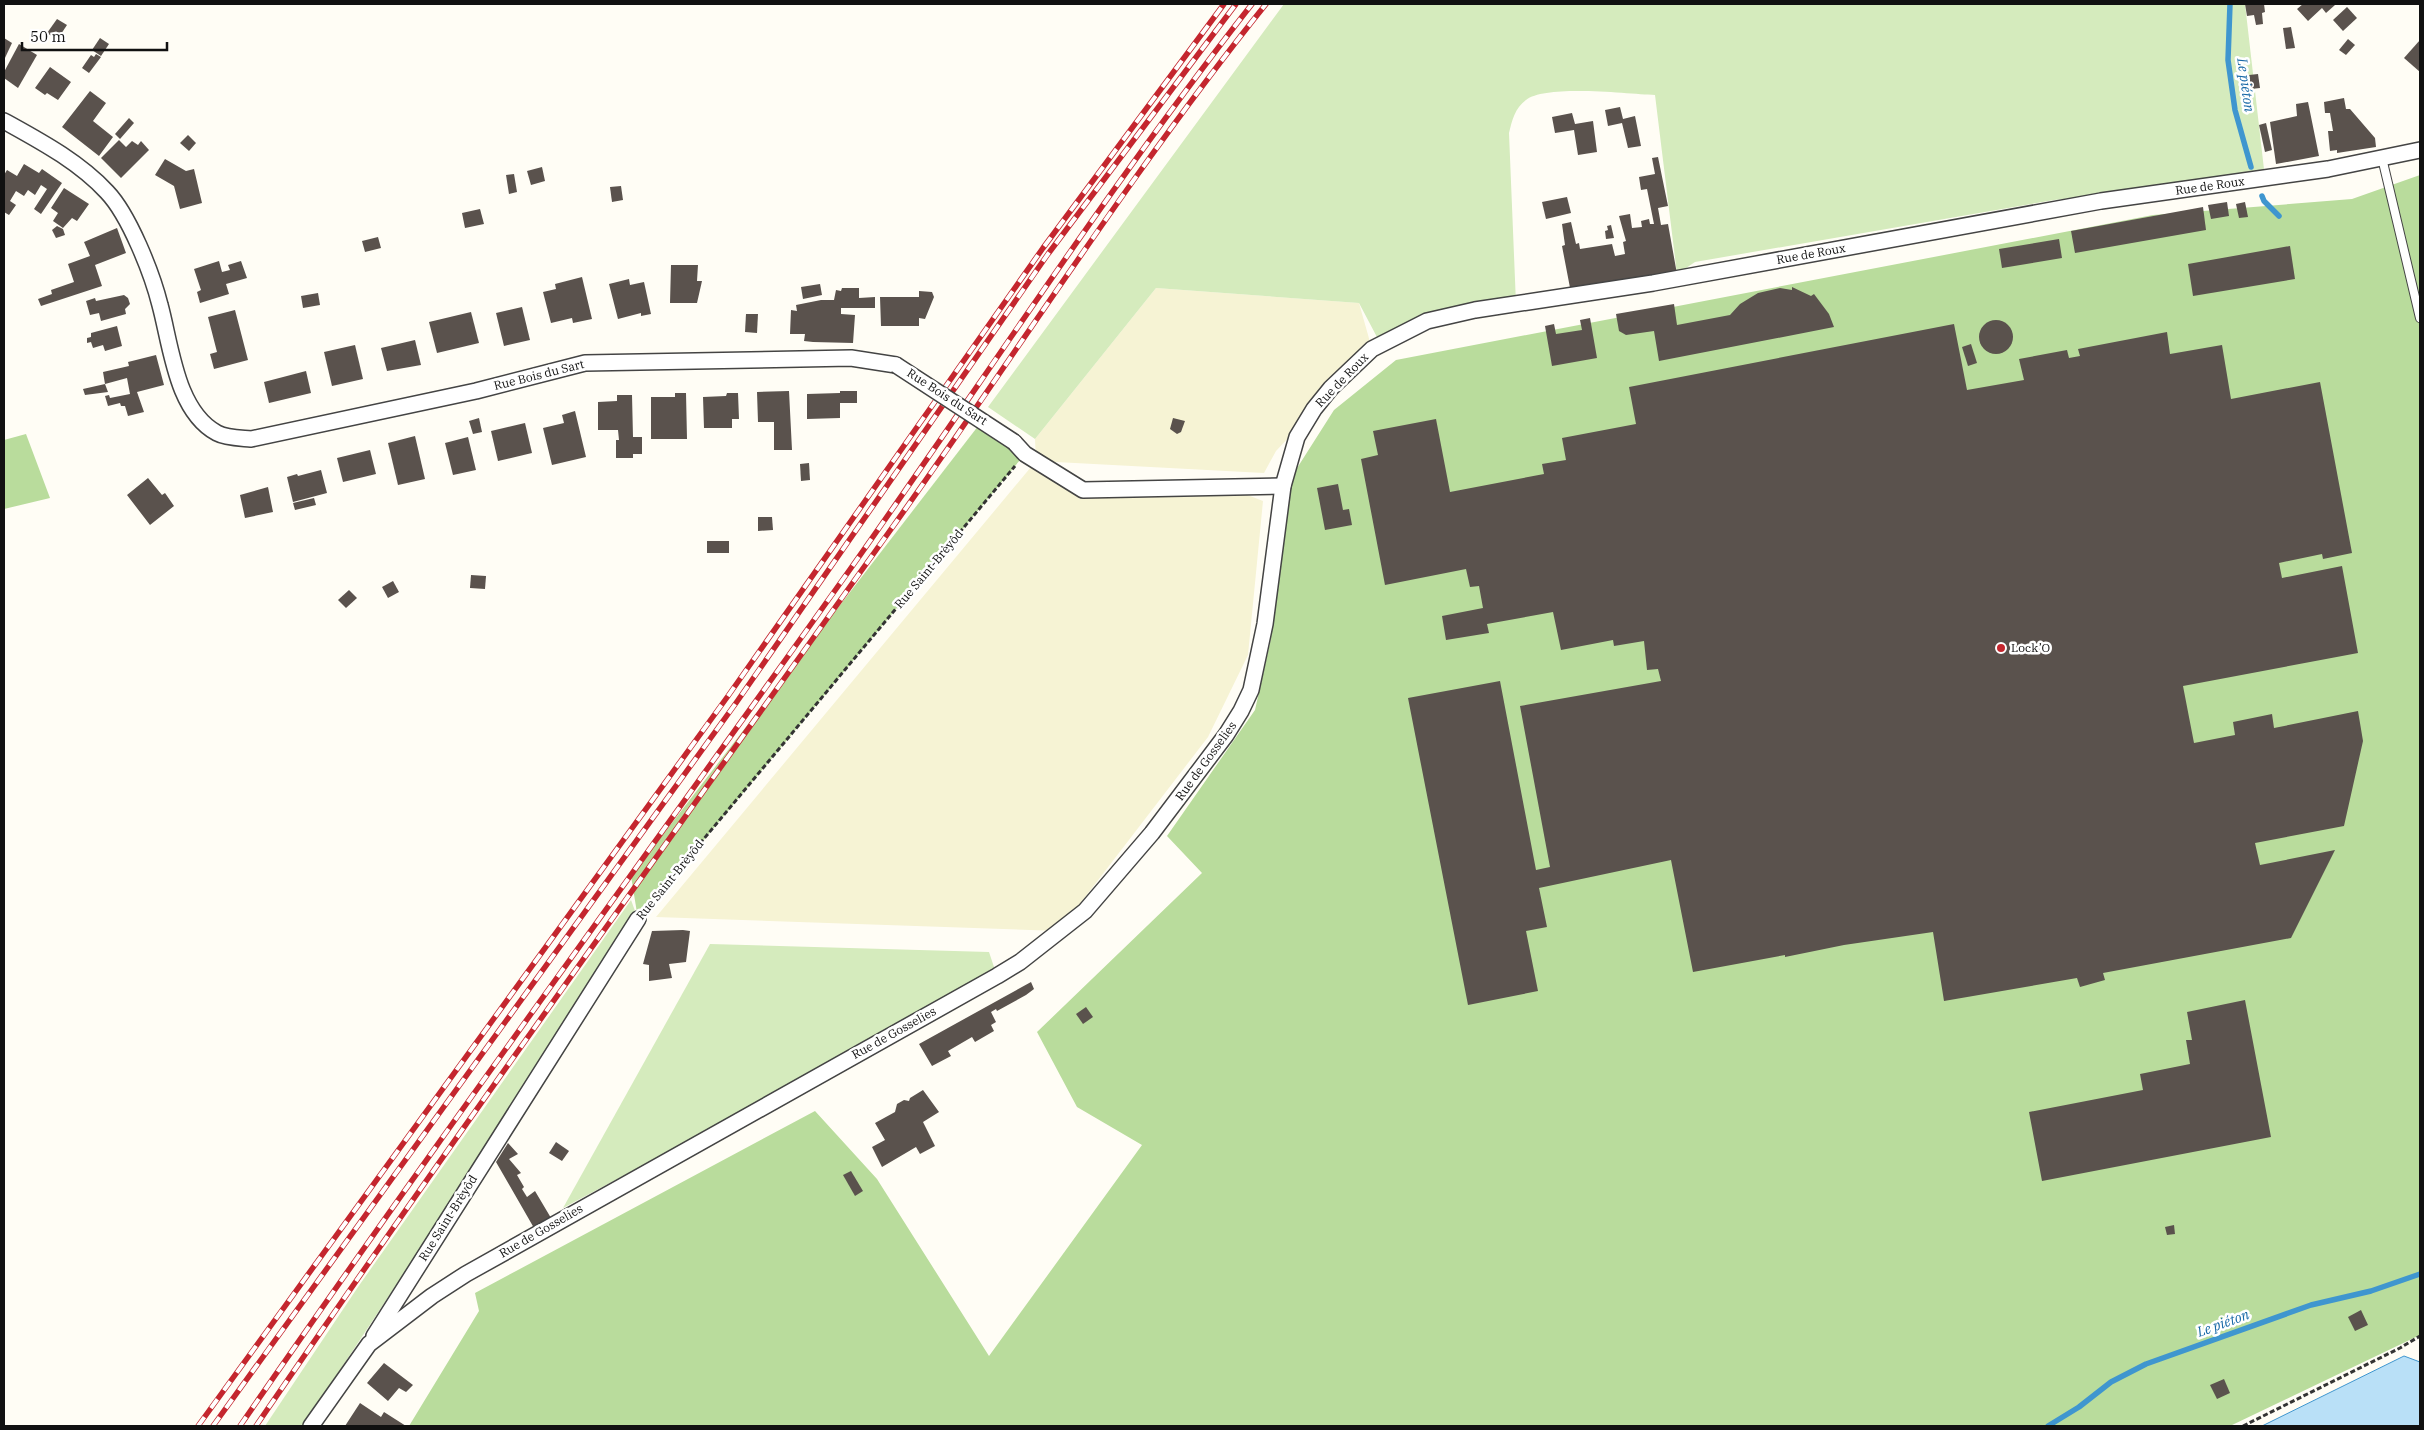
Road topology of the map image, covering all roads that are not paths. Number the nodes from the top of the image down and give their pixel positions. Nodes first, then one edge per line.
1 (4, 121) edge
2 (2420, 150) edge
3 (2382, 158) junction
4 (2420, 318) edge
5 (1283, 486) junction
6 (638, 919) road end
7 (369, 1344) junction
8 (311, 1426) edge

1 - 5 street, Rue Bois du Sart, bridge
2 - 3 street, Rue de Roux
3 - 4 lane
3 - 5 street, Rue de Roux
5 - 7 street, Rue de Gosselies
6 - 7 street, Rue Saint-Brèyôd
7 - 8 street, Rue de Gosselies

